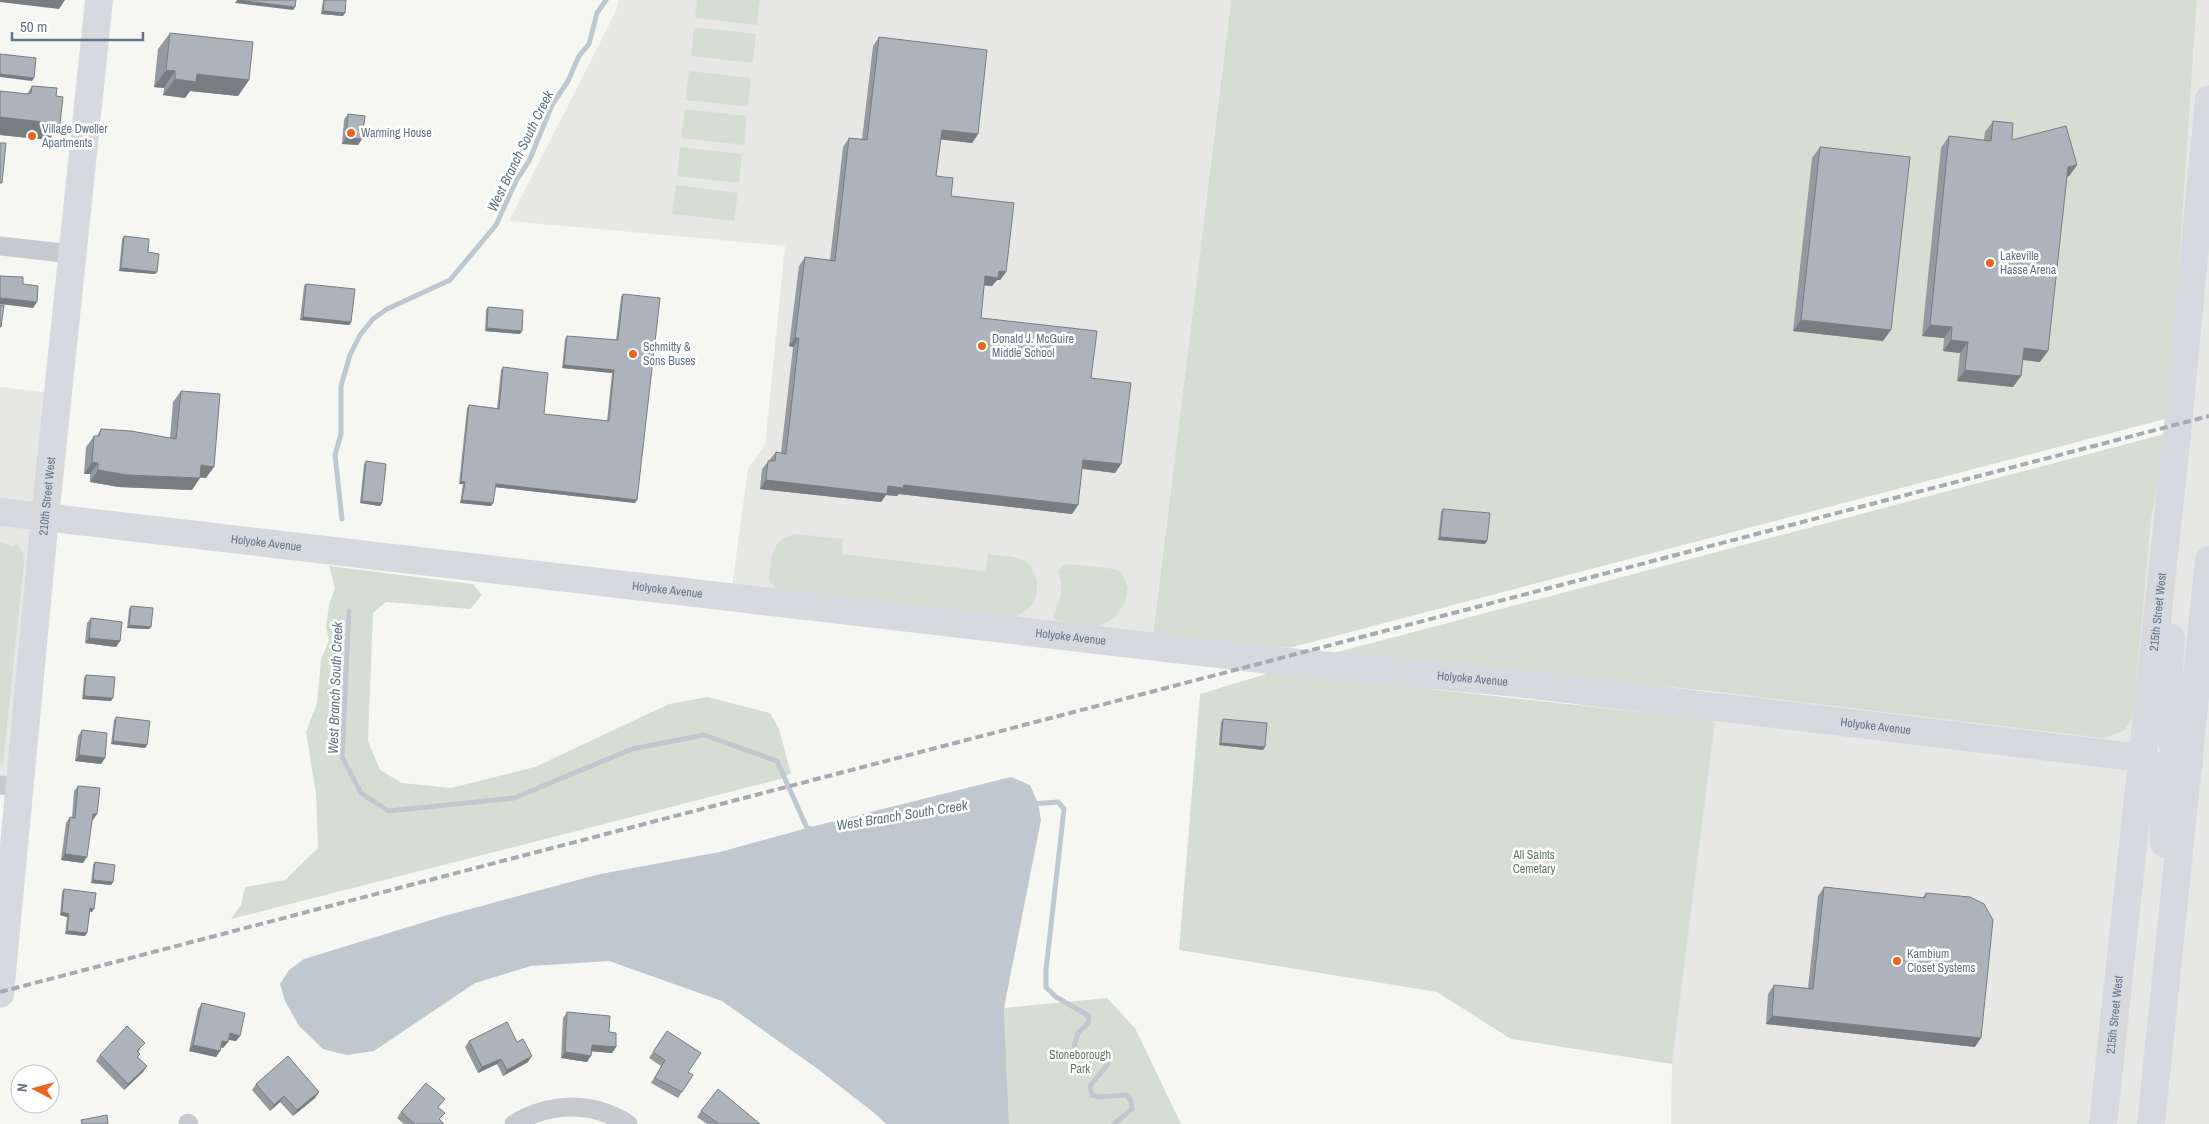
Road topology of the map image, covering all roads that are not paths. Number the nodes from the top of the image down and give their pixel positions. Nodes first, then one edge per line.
1 (99, 0) edge
2 (2209, 100) edge
3 (0, 246) edge
4 (72, 254) junction
5 (0, 512) edge
6 (45, 517) junction
7 (2165, 542) junction
8 (2209, 560) edge
9 (2141, 758) junction
10 (2188, 763) junction
11 (10, 786) edge
12 (0, 994) edge
13 (2162, 1014) junction
14 (514, 1124) edge
15 (628, 1124) edge
16 (2103, 1124) edge
17 (2151, 1124) edge

1 - 4 street, 210th Street West
2 - 7 street, 215th Street West
3 - 4 street
4 - 6 street, 210th Street West
5 - 6 street, Holyoke Avenue
6 - 9 street, Holyoke Avenue
6 - 11 street, 210th Street West
7 - 9 street, 215th Street West
7 - 10 street
8 - 10 street
9 - 13 street
9 - 16 street, 215th Street West
10 - 13 street
11 - 12 street, 210th Street West
13 - 17 street
14 - 15 street

